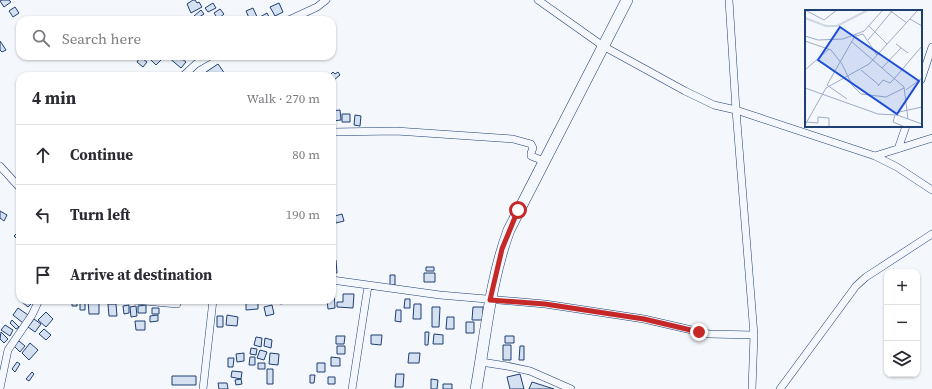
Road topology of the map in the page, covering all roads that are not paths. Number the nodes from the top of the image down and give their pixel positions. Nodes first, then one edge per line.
1 (326, 0) edge
2 (538, 0) edge
3 (627, 0) edge
4 (730, 0) edge
5 (298, 16) edge
6 (603, 46) junction
7 (932, 48) edge
8 (203, 60) edge
9 (187, 72) edge
10 (922, 77) edge
11 (736, 110) junction
12 (906, 127) edge
13 (336, 132) edge
14 (932, 138) edge
15 (898, 149) junction
16 (875, 156) junction
17 (544, 161) junction
18 (0, 166) edge
19 (16, 184) edge
20 (932, 190) edge
21 (932, 234) edge
22 (336, 281) edge
23 (368, 286) junction
24 (490, 300) junction
25 (37, 304) edge
26 (213, 304) edge
27 (754, 335) junction
28 (481, 362) junction
29 (0, 388) edge
30 (203, 389) edge
31 (352, 389) edge
32 (476, 389) edge
33 (572, 389) edge
34 (752, 389) edge
35 (780, 389) edge

1 - 5 street
2 - 6 street
3 - 6 main road
4 - 11 street
6 - 11 street
6 - 17 main road
7 - 10 street
8 - 9 street
11 - 16 street
11 - 27 street
12 - 15 street
13 - 17 street
14 - 15 street
15 - 16 street
16 - 20 street
17 - 24 main road
18 - 19 street
21 - 35 street
22 - 23 street
23 - 24 street
23 - 31 street
24 - 27 street
24 - 28 main road
25 - 29 street
26 - 30 street
27 - 34 street
28 - 32 main road
28 - 33 street

